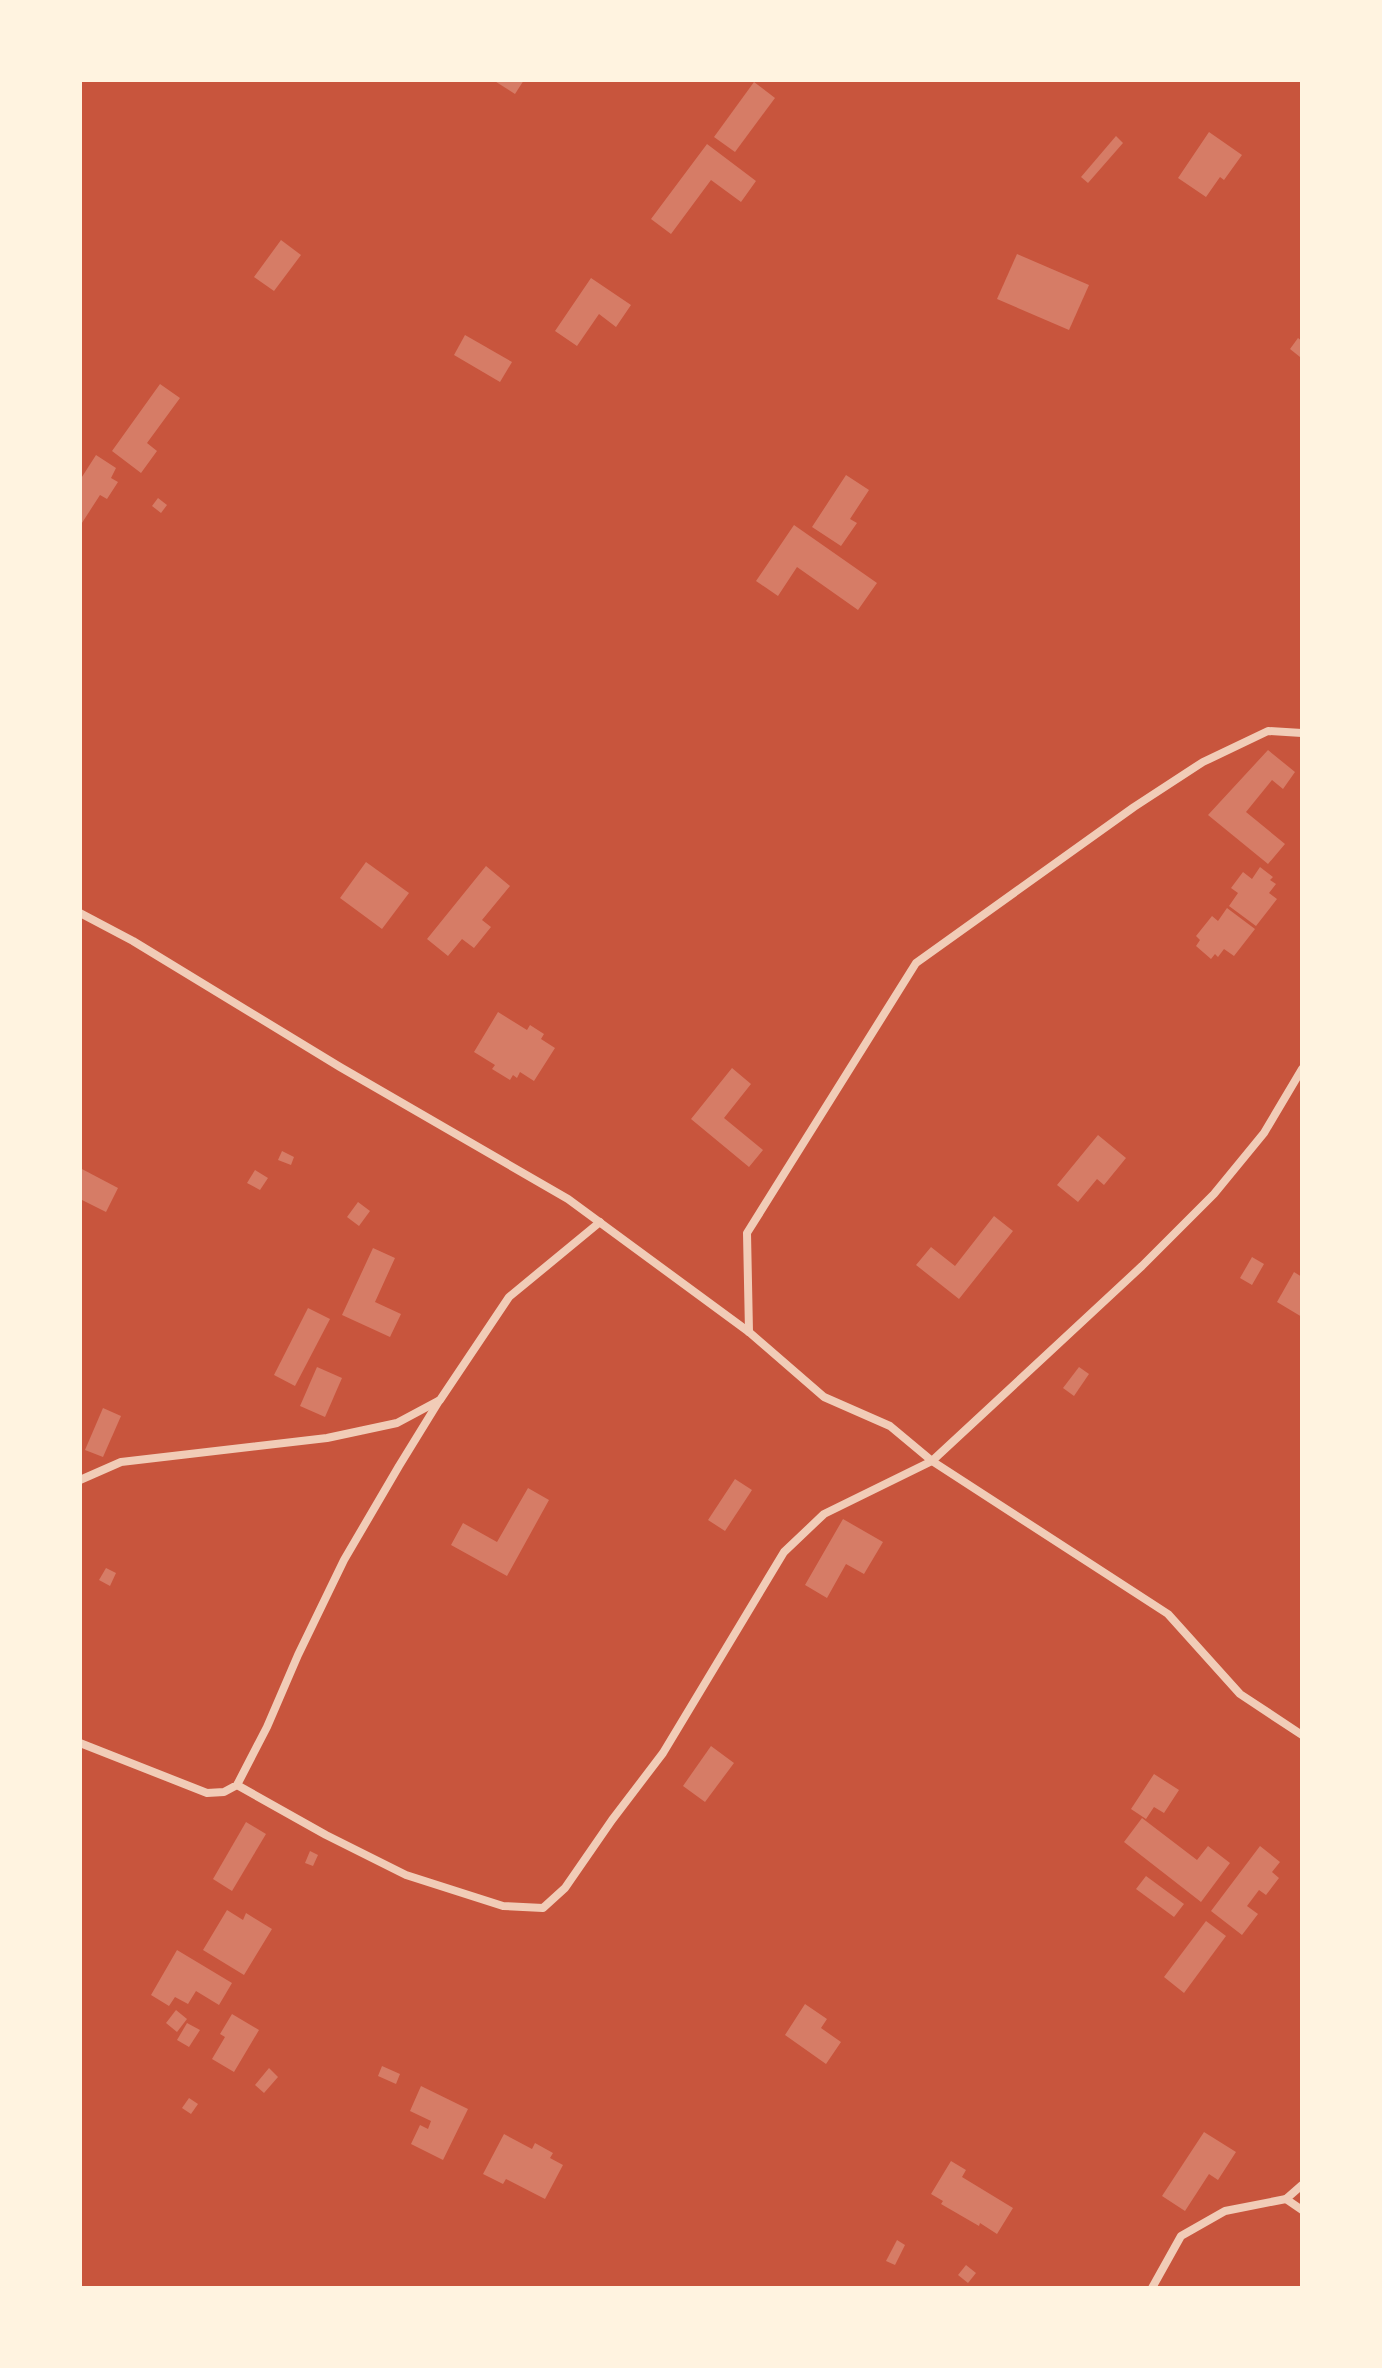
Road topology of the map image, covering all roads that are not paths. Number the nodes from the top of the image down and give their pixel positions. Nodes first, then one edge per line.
1 (1302, 733) edge
2 (80, 913) edge
3 (1302, 1069) edge
4 (600, 1222) junction
5 (749, 1332) junction
6 (440, 1400) junction
7 (932, 1461) junction
8 (80, 1480) edge
9 (1302, 1735) edge
10 (80, 1743) edge
11 (237, 1785) junction
12 (1302, 2185) edge
13 (1286, 2199) junction
14 (1302, 2210) edge
15 (1152, 2288) edge

1 - 5 street
2 - 4 street
3 - 7 street
4 - 5 street
4 - 6 street
5 - 7 street
6 - 8 street
6 - 11 street
7 - 9 street
7 - 11 street
10 - 11 street
12 - 13 street
13 - 14 street
13 - 15 street

